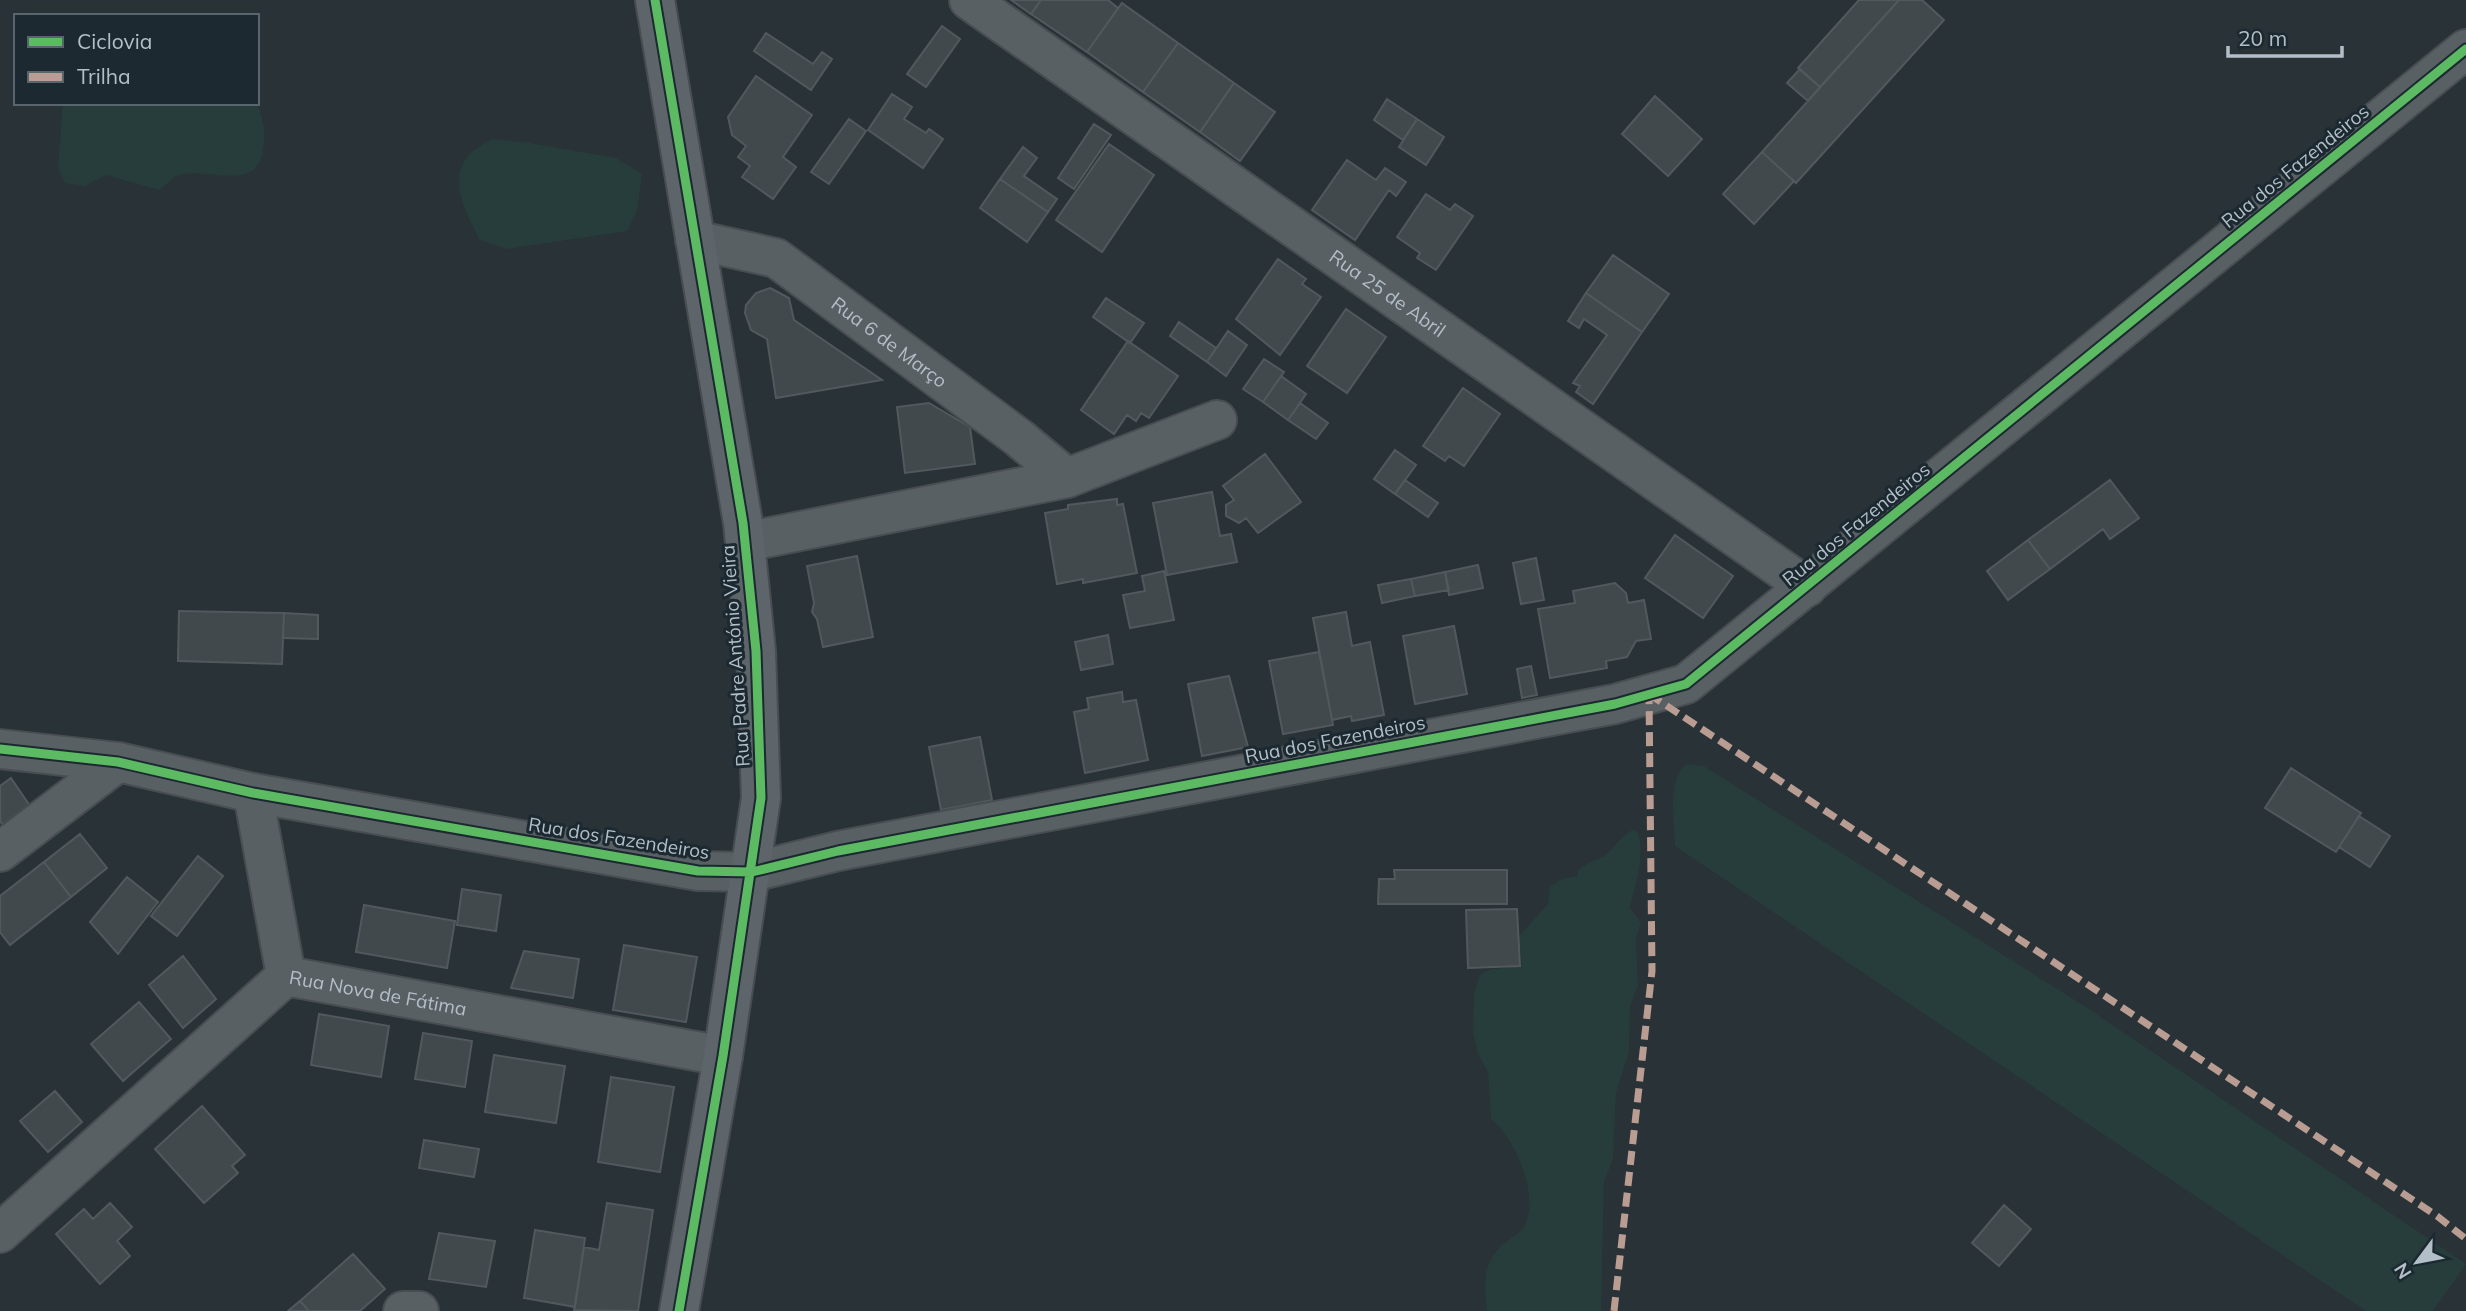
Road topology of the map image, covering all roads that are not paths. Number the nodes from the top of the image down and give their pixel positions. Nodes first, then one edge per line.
1 (655, 0) edge
2 (969, 0) edge
3 (2466, 49) edge
4 (695, 240) junction
5 (1217, 420) dead end
6 (1067, 478) junction
7 (745, 542) junction
8 (1807, 587) junction
9 (0, 748) edge
10 (118, 762) junction
11 (253, 793) junction
12 (0, 852) edge
13 (752, 872) junction
14 (286, 976) junction
15 (723, 1056) junction
16 (0, 1233) edge
17 (403, 1311) edge
18 (419, 1311) edge
19 (679, 1311) edge

1 - 4 street, Rua Padre António Vieira
2 - 8 street, Rua 25 de Abril
3 - 8 street, Rua dos Fazendeiros
4 - 6 street, Rua 6 de Março
4 - 7 street, Rua Padre António Vieira
5 - 6 street
6 - 7 street
7 - 13 street, Rua Padre António Vieira
8 - 13 street, Rua dos Fazendeiros
9 - 10 street, Rua dos Fazendeiros
10 - 11 street, Rua dos Fazendeiros
10 - 12 street
11 - 13 street, Rua dos Fazendeiros
11 - 14 street
13 - 15 street, Rua Padre António Vieira
14 - 15 street, Rua Nova de Fátima
14 - 16 street, Rua Nova de Fátima
15 - 19 street, Rua Padre António Vieira
17 - 18 street

